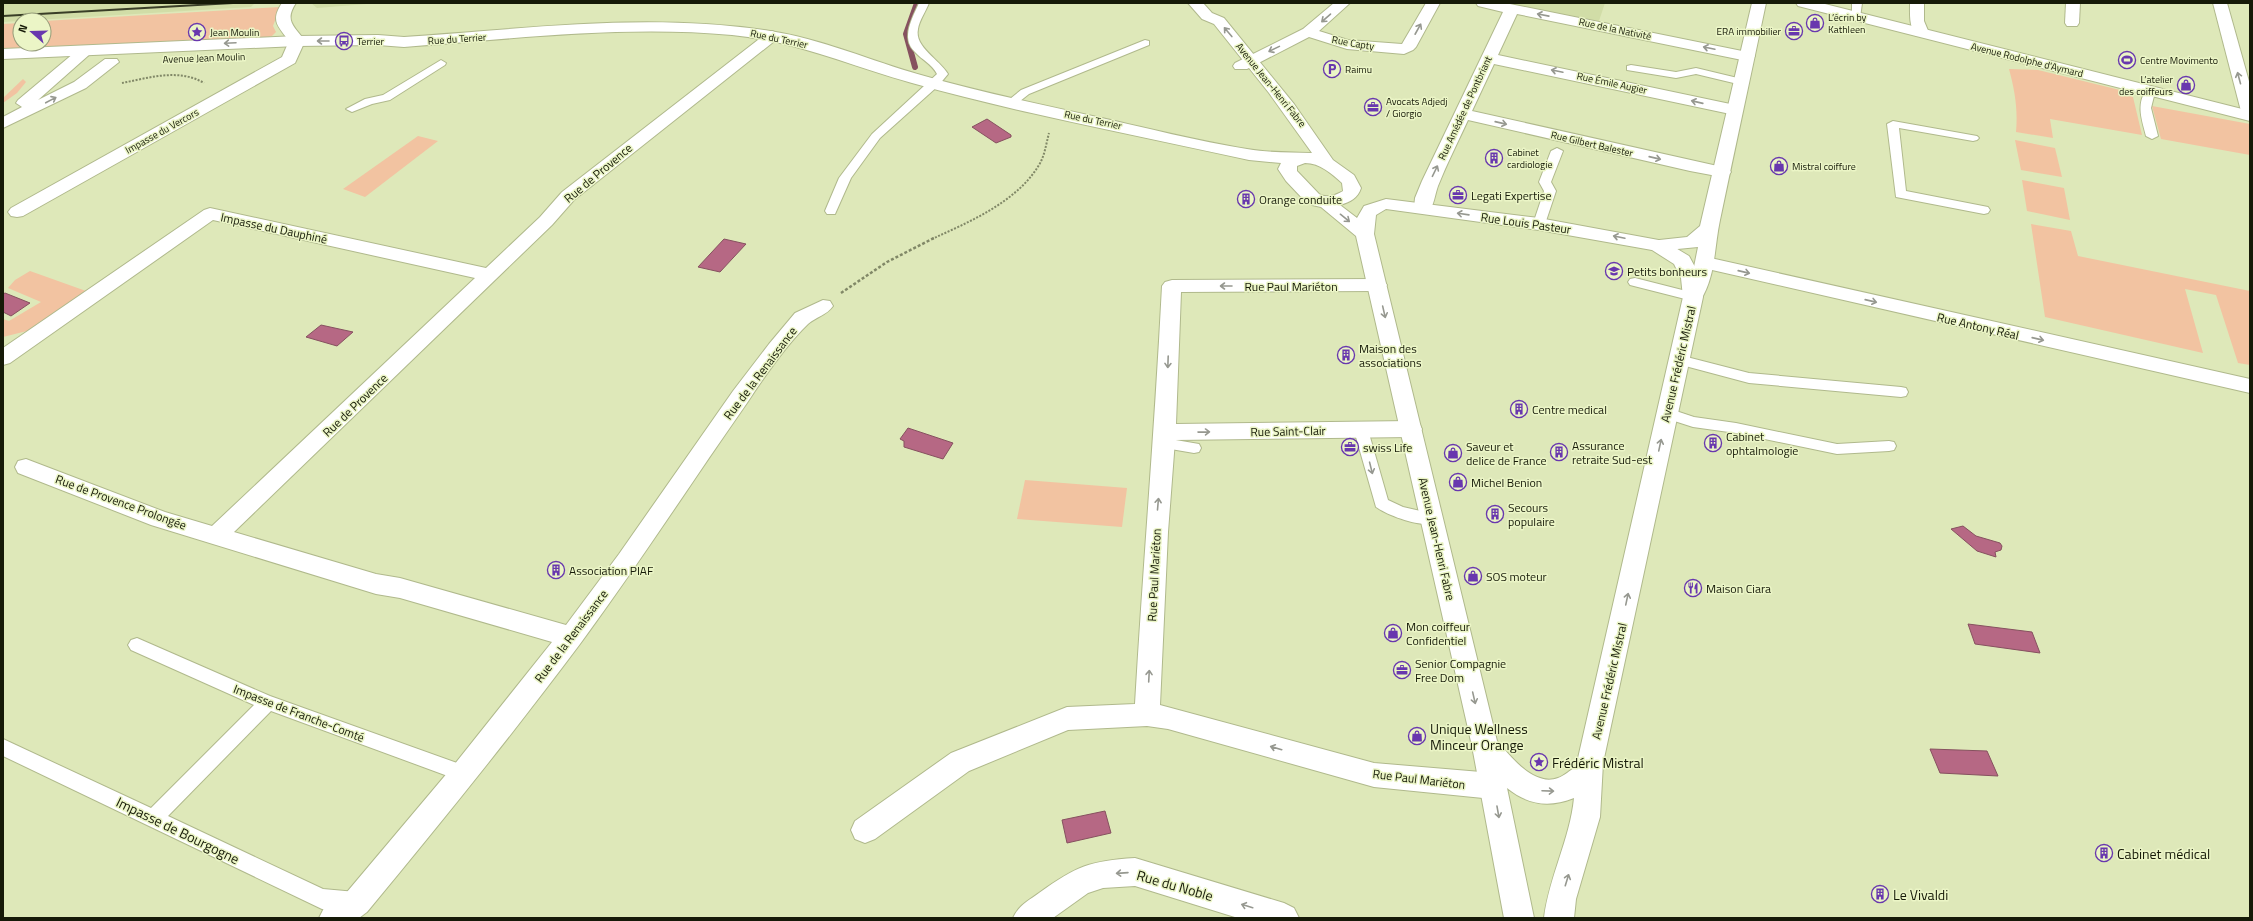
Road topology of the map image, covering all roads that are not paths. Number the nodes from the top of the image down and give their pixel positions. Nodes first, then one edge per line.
1 (289, 3) edge
2 (924, 3) edge
3 (1195, 3) edge
4 (1343, 3) edge
5 (1433, 3) edge
6 (1483, 3) edge
7 (1759, 3) edge
8 (1803, 3) edge
9 (1918, 3) edge
10 (2073, 3) edge
11 (2220, 3) edge
12 (1512, 9) junction
13 (1857, 10) edge
14 (2072, 23) dead end
15 (1308, 32) junction
16 (1921, 33) junction
17 (772, 36) junction
18 (404, 42) joint
19 (1145, 43) dead end
20 (294, 47) junction
21 (85, 51) junction
22 (3, 54) edge
23 (1747, 56) junction
24 (1489, 58) junction
25 (111, 62) junction
26 (440, 63) dead end
27 (1246, 63) junction
28 (3, 64) edge
29 (68, 66) junction
30 (1631, 68) dead end
31 (1742, 82) junction
32 (934, 84) junction
33 (2150, 92) junction
34 (1011, 103) junction
35 (352, 109) dead end
36 (1736, 110) junction
37 (1463, 114) junction
38 (2250, 115) edge
39 (3, 120) edge
40 (3, 123) edge
41 (2152, 136) dead end
42 (1973, 138) dead end
43 (1557, 151) dead end
44 (1248, 155) junction
45 (1300, 159) junction
46 (1326, 162) junction
47 (1722, 172) junction
48 (1289, 175) junction
49 (1351, 183) junction
50 (1326, 202) junction
51 (1395, 204) junction
52 (1423, 208) junction
53 (1984, 210) dead end
54 (831, 211) dead end
55 (16, 212) dead end
56 (1539, 224) junction
57 (1709, 228) junction
58 (1365, 234) junction
59 (1657, 245) junction
60 (1706, 263) junction
61 (490, 275) junction
62 (1635, 282) dead end
63 (1377, 285) junction
64 (1693, 297) junction
65 (823, 306) road end
66 (3, 358) edge
67 (1679, 360) junction
68 (2250, 386) edge
69 (1901, 392) dead end
70 (1667, 412) junction
71 (1411, 429) junction
72 (1361, 430) junction
73 (1165, 438) junction
74 (1889, 446) dead end
75 (1194, 448) dead end
76 (26, 467) dead end
77 (1432, 519) junction
78 (217, 535) junction
79 (571, 637) junction
80 (137, 645) dead end
81 (268, 702) junction
82 (1147, 715) junction
83 (1485, 746) junction
84 (3, 747) edge
85 (464, 774) junction
86 (1588, 774) junction
87 (1493, 786) junction
88 (154, 818) junction
89 (864, 830) dead end
90 (357, 902) junction
91 (334, 918) edge
92 (1028, 918) edge
93 (1284, 918) edge
94 (1519, 918) edge
95 (1559, 918) edge

1 - 20 street
2 - 32 lane
3 - 27 street, Avenue Jean-Henri Fabre
4 -> 15 street
15 -> 5 street, Rue Capty
6 - 12 street, Rue de la Nativité
7 - 23 street, Avenue Frédéric Mistral
8 - 13 street, Avenue Rodolphe d'Aymard
9 - 16 street
10 - 14 street
38 -> 11 street
23 -> 12 street, Rue de la Nativité
12 - 24 street, Rue Amédée de Pontbriant
13 - 16 street, Avenue Rodolphe d'Aymard
15 -> 27 street
16 - 33 street, Avenue Rodolphe d'Aymard
17 - 18 street, Rue du Terrier
17 - 32 street, Rue du Terrier
17 - 61 street, Rue de Provence
18 - 20 street, Avenue Jean Moulin
19 - 34 lane
20 -> 21 street, Avenue Jean Moulin
20 - 25 street, Avenue Jean Moulin
20 - 55 street, Impasse du Vercors
21 - 22 street, Avenue Jean Moulin
21 - 29 street
23 - 31 street, Avenue Frédéric Mistral
36 -> 24 street, Rue Émile Augier
24 - 37 street, Rue Amédée de Pontbriant
25 - 29 street, Avenue Jean Moulin
40 -> 25 street
26 - 35 lane
27 - 45 street, Avenue Jean-Henri Fabre
27 - 46 street, Avenue Jean-Henri Fabre
28 - 29 street, Avenue Jean Moulin
29 - 39 street
30 - 31 lane
31 - 36 street, Avenue Frédéric Mistral
32 - 34 street, Rue du Terrier
32 - 54 lane
33 - 38 street, Avenue Rodolphe d'Aymard
33 - 41 lane
34 - 44 street, Rue du Terrier
36 - 47 street, Avenue Frédéric Mistral
37 -> 47 street, Rue Gilbert Balester
52 -> 37 street, Rue Amédée de Pontbriant
42 - 53 lane
43 - 56 lane
44 - 45 street, Rue du Terrier
44 - 48 street, Rue du Terrier
45 - 46 street, Rue du Terrier
45 - 48 street
46 - 49 street, Rue Louis Pasteur
47 - 57 street, Avenue Frédéric Mistral
48 - 50 street, Rue du Terrier
49 - 50 street
49 - 51 street, Rue Louis Pasteur
50 -> 58 street
51 - 52 street, Rue Louis Pasteur
51 - 58 street, Rue Louis Pasteur
56 -> 52 street, Rue Louis Pasteur
59 -> 56 street, Rue Louis Pasteur
57 - 59 street, Rue Louis Pasteur
57 - 60 street, Avenue Frédéric Mistral
58 - 63 street, Avenue Jean-Henri Fabre
59 - 64 street, Rue Louis Pasteur
60 - 64 street, Avenue Frédéric Mistral
60 -> 68 street, Rue Antony Réal
61 - 66 street, Impasse du Dauphiné
61 - 78 street, Rue de Provence
62 - 64 lane
63 -> 71 street, Avenue Jean-Henri Fabre
63 -> 73 street, Rue Paul Mariéton
64 - 67 street, Avenue Frédéric Mistral
65 - 79 street, Rue de la Renaissance
67 - 69 lane
67 - 70 street, Avenue Frédéric Mistral
70 - 74 lane
86 -> 70 street, Avenue Frédéric Mistral
71 - 72 street, Rue Saint-Clair
71 - 77 street, Avenue Jean-Henri Fabre
73 -> 72 street, Rue Saint-Clair
72 -> 77 lane
73 - 75 lane
82 -> 73 street, Rue Paul Mariéton
76 - 78 street, Rue de Provence Prolongée
77 -> 83 street, Avenue Jean-Henri Fabre
78 - 79 street
79 - 85 street, Rue de la Renaissance
80 - 81 lane, Impasse de Franche-Comté
81 - 85 lane, Impasse de Franche-Comté
81 - 88 lane
87 -> 82 street, Rue Paul Mariéton
82 - 89 street
83 -> 86 street
83 - 87 street, Avenue Jean-Henri Fabre
84 - 88 lane, Impasse de Bourgogne
85 - 90 street, Rue de la Renaissance
95 -> 86 street, Avenue Frédéric Mistral
87 -> 94 street, Avenue Jean-Henri Fabre
88 - 90 lane, Impasse de Bourgogne
90 - 91 street, Rue de la Renaissance
93 -> 92 street, Rue du Noble

